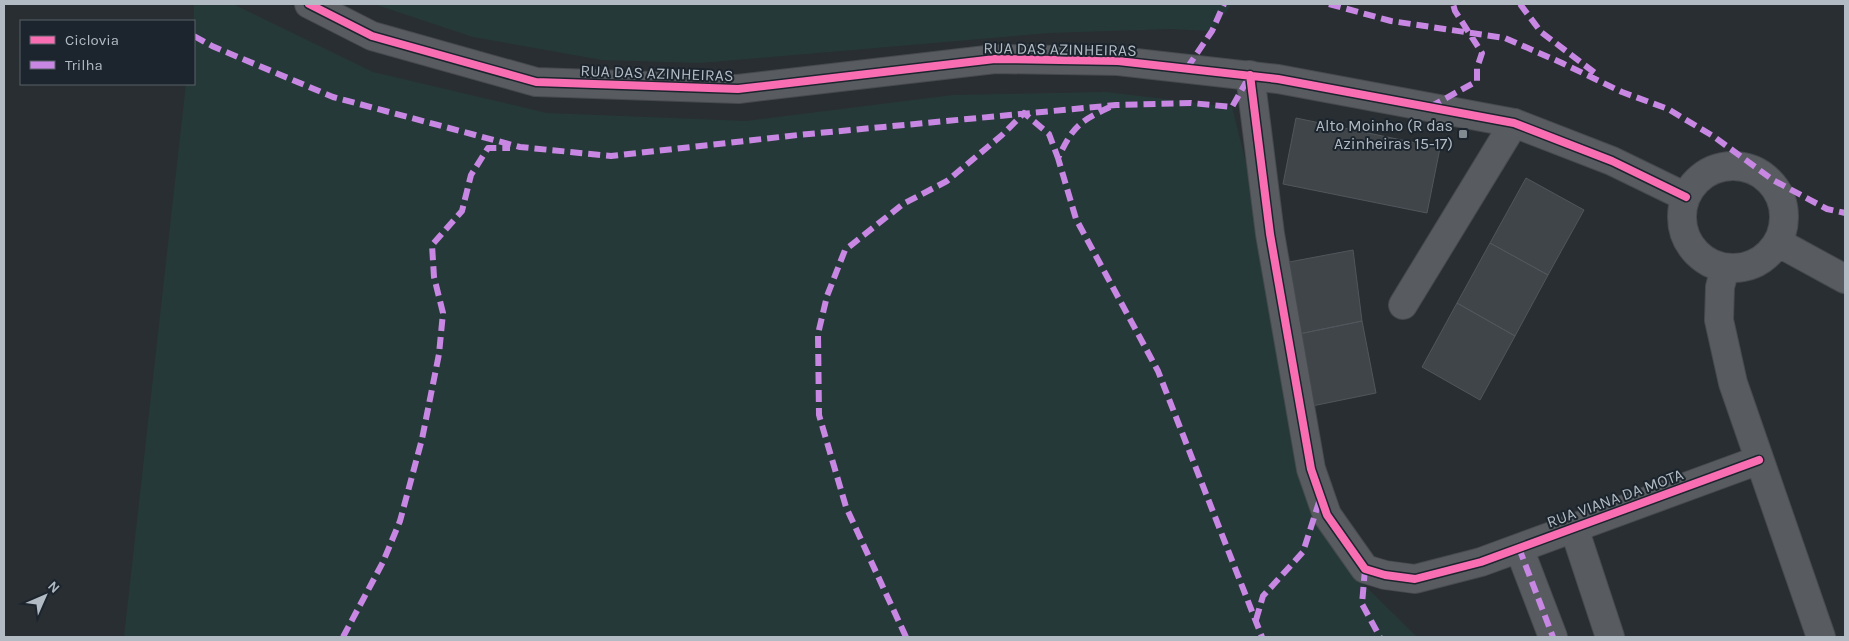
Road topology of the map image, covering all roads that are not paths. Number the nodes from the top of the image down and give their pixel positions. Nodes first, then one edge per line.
1 (310, 4) edge
2 (1250, 75) junction
3 (1514, 123) junction
4 (1686, 197) junction
5 (1779, 243) junction
6 (1725, 268) junction
7 (1845, 279) edge
8 (1403, 305) dead end
9 (1759, 460) junction
10 (1574, 528) junction
11 (1519, 548) junction
12 (1553, 637) edge
13 (1610, 637) edge
14 (1821, 637) edge

1 - 2 street, RUA DAS AZINHEIRAS
2 - 3 street, RUA DAS AZINHEIRAS
2 - 11 street, RUA VIANA DA MOTA
3 - 4 street, RUA DAS AZINHEIRAS
3 - 8 street
4 - 5 street
4 - 6 street
5 - 6 street
5 - 7 street
6 - 9 street
9 - 10 street, RUA VIANA DA MOTA
9 - 14 street
10 - 11 street, RUA VIANA DA MOTA
10 - 13 street
11 - 12 street

